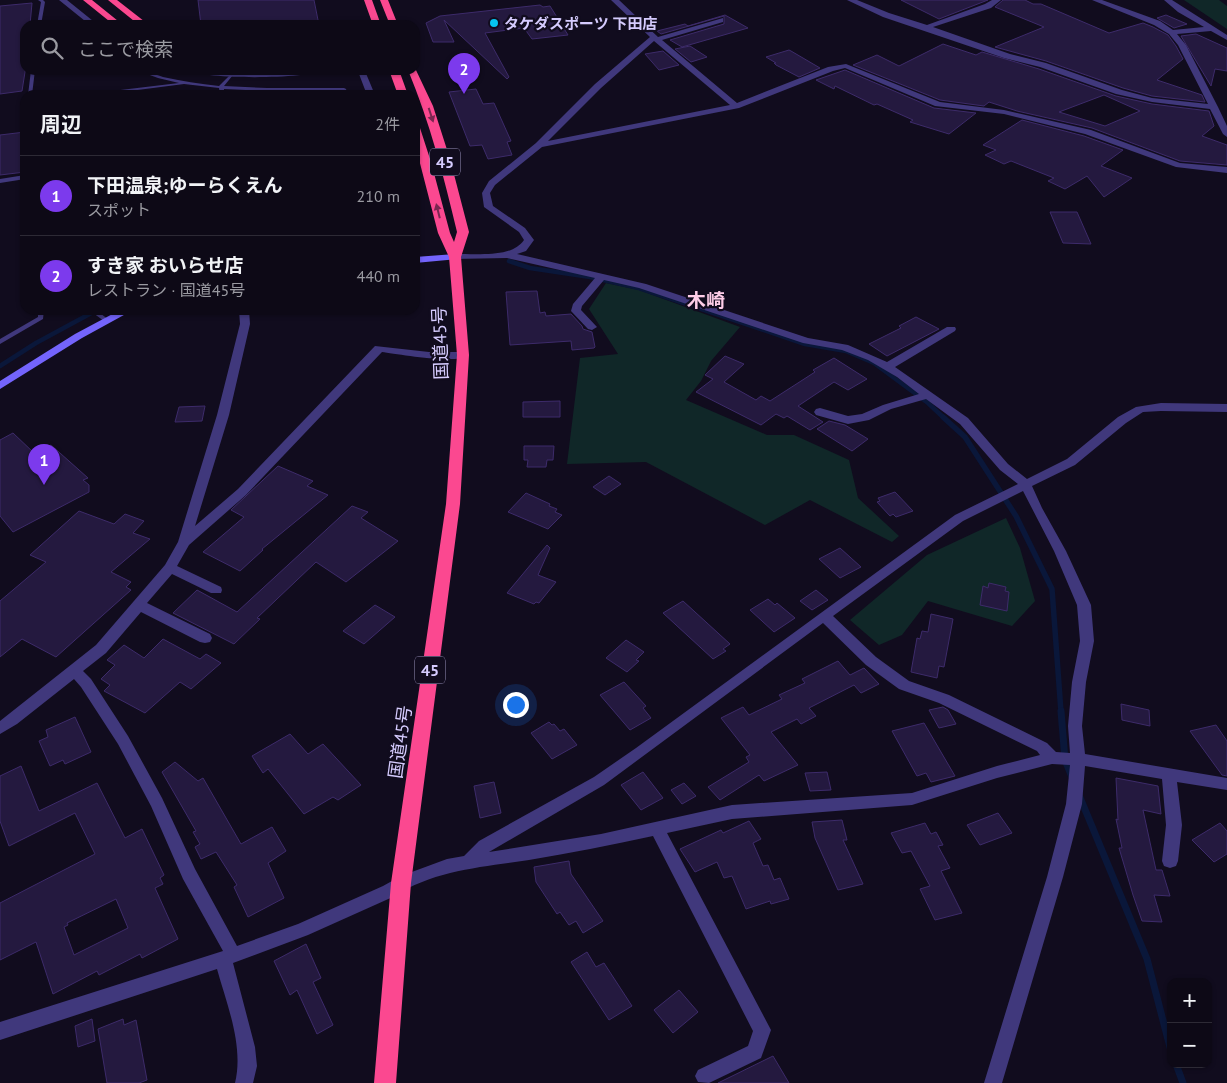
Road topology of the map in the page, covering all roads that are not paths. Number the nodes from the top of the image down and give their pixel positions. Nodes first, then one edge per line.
1 (40, 0) edge
2 (63, 0) edge
3 (87, 0) edge
4 (112, 0) edge
5 (368, 0) edge
6 (384, 0) edge
7 (615, 0) edge
8 (851, 0) edge
9 (998, 0) edge
10 (1096, 0) edge
11 (1168, 0) edge
12 (39, 20) edge
13 (88, 20) edge
14 (113, 20) edge
15 (138, 20) edge
16 (375, 20) edge
17 (392, 20) edge
18 (720, 20) dead end
19 (930, 28) junction
20 (1211, 29) junction
21 (1172, 32) junction
22 (656, 38) junction
23 (1227, 38) edge
24 (32, 75) edge
25 (153, 75) edge
26 (231, 75) edge
27 (363, 75) edge
28 (396, 75) edge
29 (415, 75) edge
30 (188, 84) junction
31 (221, 86) junction
32 (31, 90) edge
33 (133, 90) edge
34 (221, 90) edge
35 (344, 90) edge
36 (369, 90) edge
37 (401, 90) edge
38 (736, 106) junction
39 (1214, 107) junction
40 (1227, 134) edge
41 (420, 143) edge
42 (539, 145) junction
43 (1227, 170) edge
44 (20, 178) edge
45 (0, 181) edge
46 (508, 255) junction
47 (455, 257) junction
48 (420, 260) edge
49 (602, 276) junction
50 (40, 315) edge
51 (99, 315) edge
52 (117, 315) edge
53 (244, 315) edge
54 (106, 320) junction
55 (592, 327) dead end
56 (951, 329) dead end
57 (0, 342) edge
58 (463, 355) junction
59 (887, 367) junction
60 (0, 386) edge
61 (927, 394) junction
62 (1227, 408) edge
63 (820, 412) dead end
64 (1025, 483) junction
65 (184, 542) junction
66 (170, 568) junction
67 (216, 590) dead end
68 (139, 605) junction
69 (824, 616) junction
70 (205, 638) dead end
71 (74, 670) junction
72 (0, 728) edge
73 (1052, 758) junction
74 (1078, 759) junction
75 (1169, 775) junction
76 (1227, 784) edge
77 (657, 829) junction
78 (1170, 861) dead end
79 (469, 862) junction
80 (401, 883) junction
81 (228, 957) junction
82 (0, 1031) edge
83 (704, 1076) dead end
84 (244, 1083) edge
85 (384, 1083) edge
86 (993, 1083) edge

1 - 12 lane
2 - 13 street
3 - 14 highway
4 - 15 highway
5 - 16 highway
6 - 17 highway
7 - 22 street
8 - 19 street
9 - 19 street
10 - 21 street
11 - 20 street
18 - 22 street
19 - 39 street
20 - 21 street
20 - 23 street
21 - 39 street
22 - 38 street
22 - 42 street
24 - 32 lane
25 - 30 lane
26 - 31 lane
27 - 36 street
28 - 37 highway
29 -> 47 highway, 国道45号 / 45
30 - 31 lane
30 - 33 lane
31 - 34 lane
31 - 35 lane
38 - 42 street
38 - 43 street
39 - 40 street
47 -> 41 highway, 国道45号 / 45
42 - 46 street
44 - 45 lane
46 - 47 street
46 - 49 street
47 - 48 street
47 - 58 highway, 国道45号 / 45
49 - 55 street
49 - 59 street
50 - 57 lane
51 - 54 lane
52 - 54 street
53 - 65 street
54 - 60 street
56 - 59 street
58 - 65 street
58 - 80 highway, 国道45号 / 45
59 - 61 street
61 - 63 street
61 - 64 street
62 - 64 street
64 - 69 street
64 - 74 street
65 - 66 street
66 - 67 street
66 - 68 street
68 - 70 street
68 - 71 street
69 - 73 street
69 - 79 street
71 - 72 street
71 - 81 street
73 - 74 street
73 - 77 street
74 - 75 street
74 - 86 street
75 - 76 street
75 - 78 street
77 - 79 street
77 - 83 street
79 - 80 street
80 - 81 street
80 - 85 highway, 国道45号 / 45
81 - 82 street
81 - 84 street

